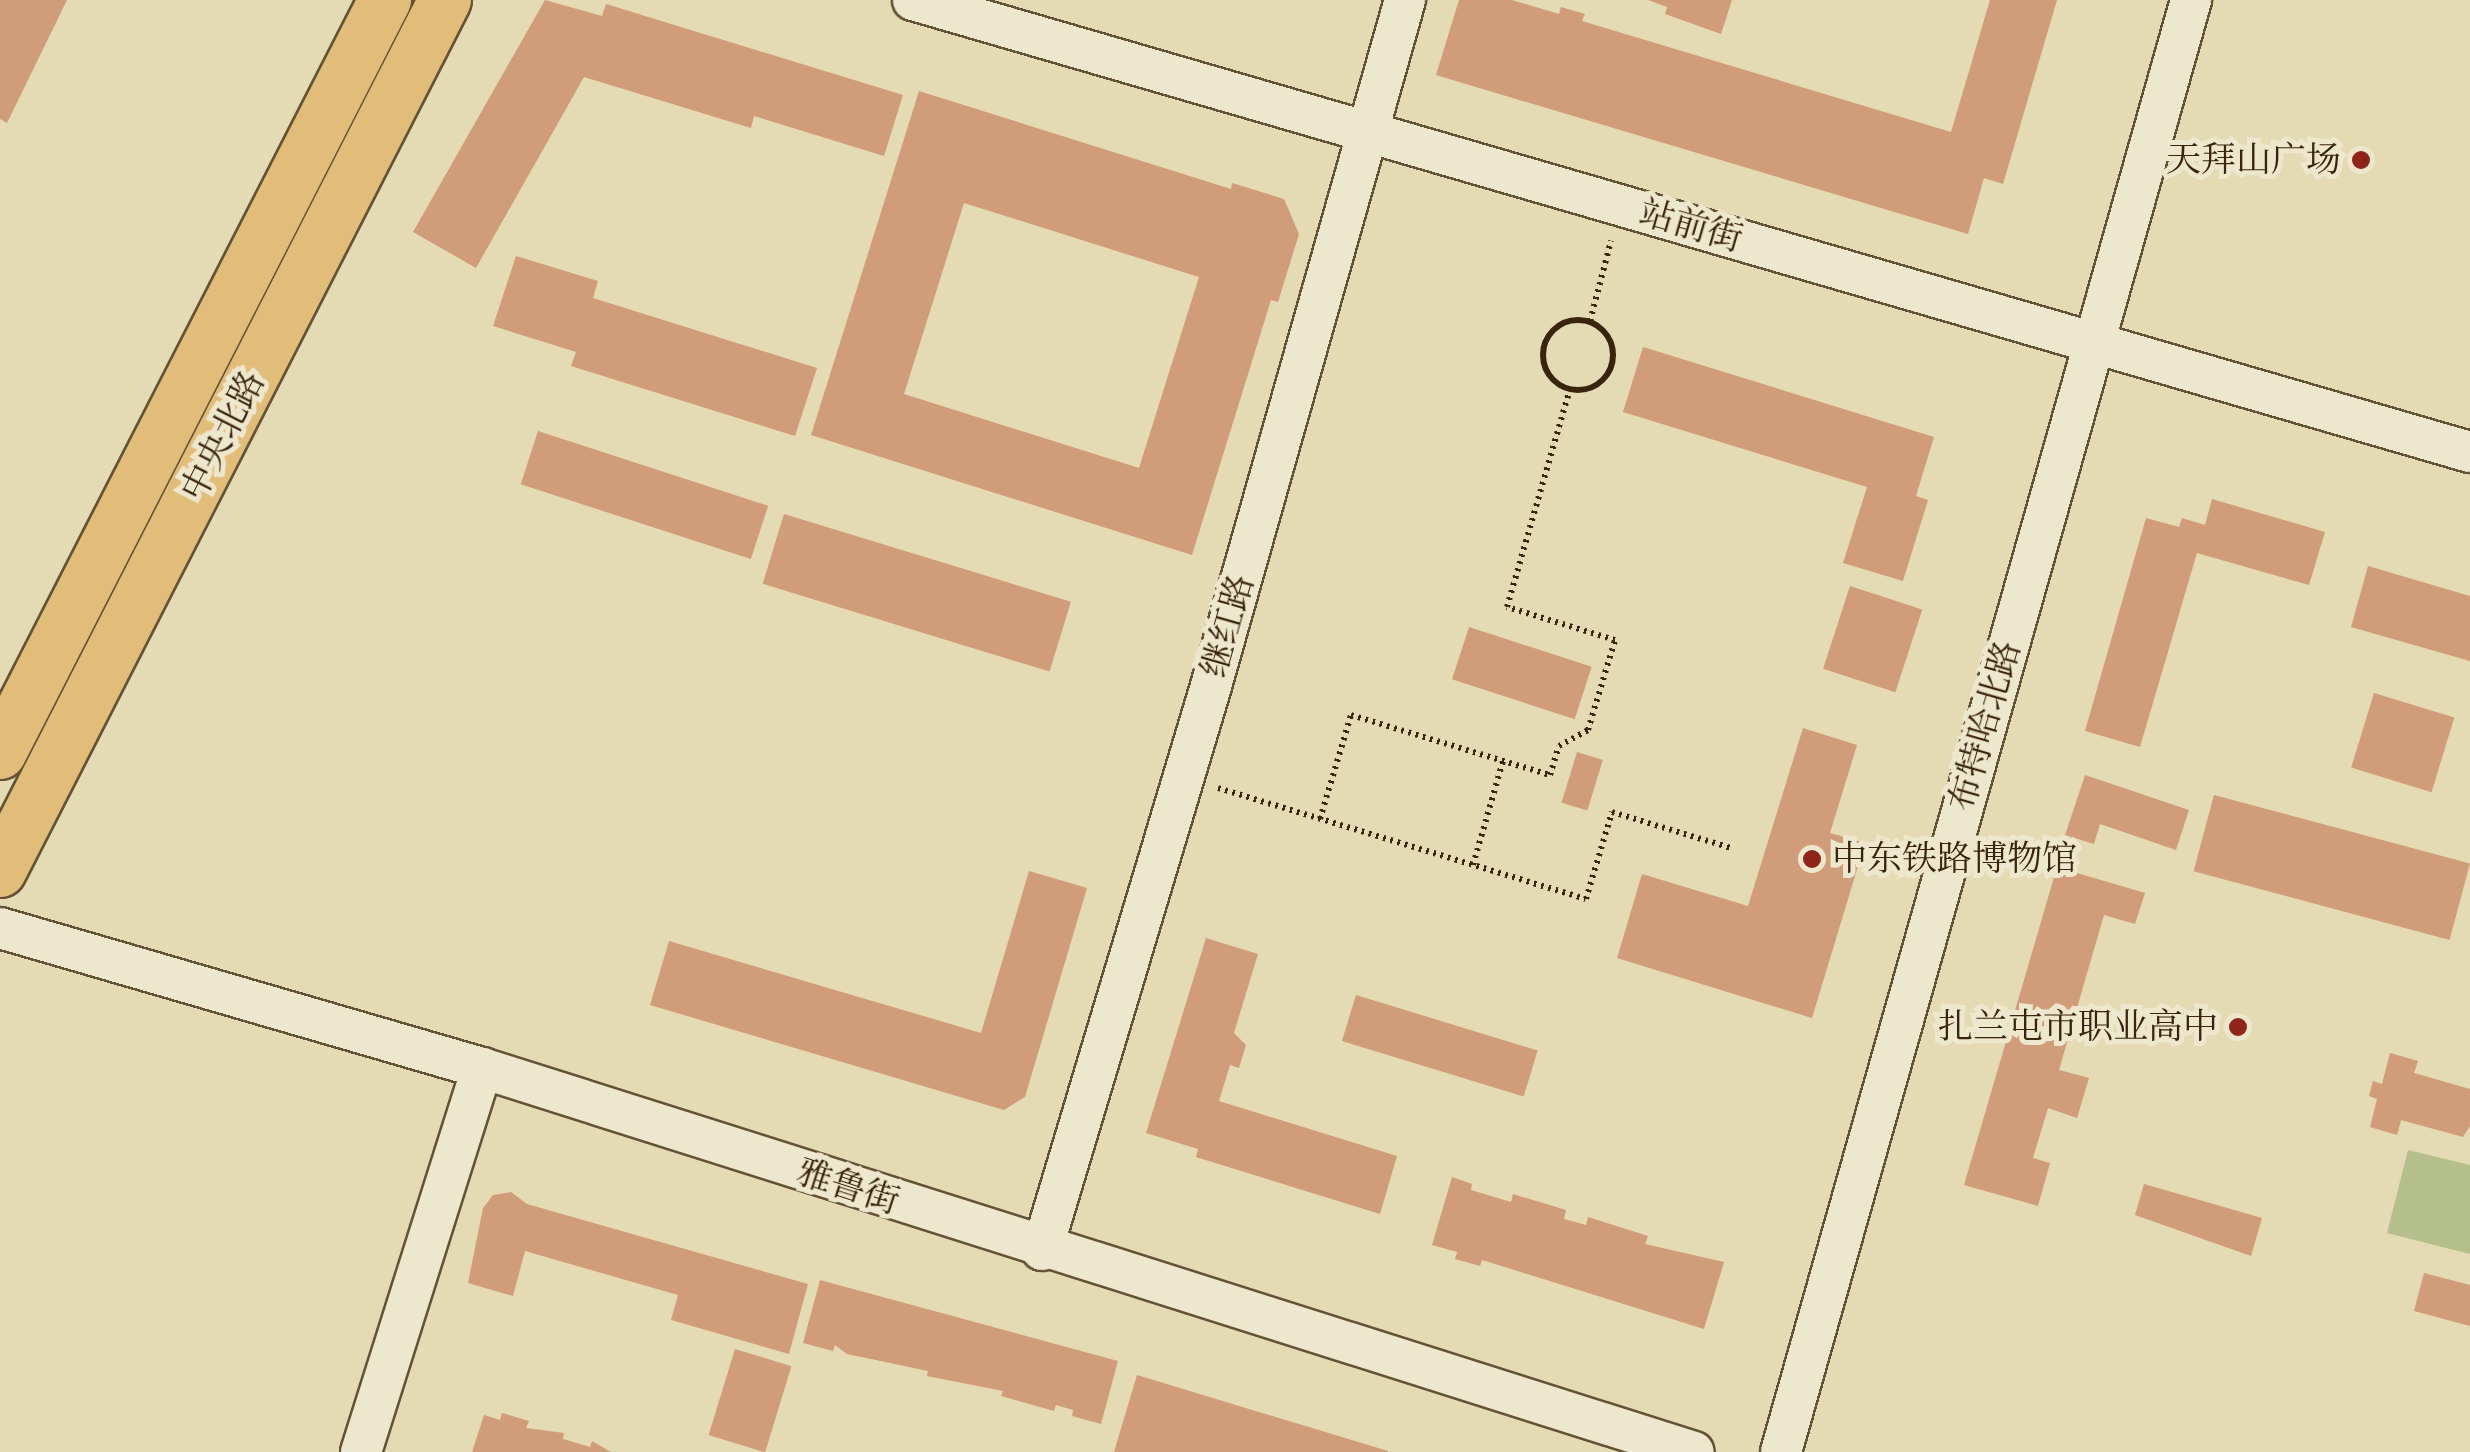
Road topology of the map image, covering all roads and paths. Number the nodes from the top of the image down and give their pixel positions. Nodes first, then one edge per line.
1 (385, 0) edge
2 (445, 0) edge
3 (913, 0) edge
4 (1405, 0) edge
5 (2191, 0) edge
6 (1368, 132) junction
7 (1620, 206) junction
8 (1590, 321) junction
9 (2093, 343) junction
10 (1570, 389) junction
11 (2470, 452) edge
12 (0, 754) edge
13 (1503, 761) junction
14 (1183, 778) junction
15 (1320, 818) junction
16 (1732, 848) dead end
17 (1473, 864) junction
18 (0, 871) edge
19 (0, 928) edge
20 (482, 1068) junction
21 (1042, 1250) junction
22 (361, 1452) edge
23 (1694, 1452) edge
24 (1781, 1452) edge

1 - 12 main road, 中央北路
2 - 18 main road, 中央北路
3 - 6 street, 站前街
4 - 6 street, 继红路
5 - 9 street, 布特哈北路
6 - 7 street, 站前街
6 - 14 street, 继红路
7 - 8 path
7 - 9 street, 站前街
8 - 10 path
8 - 10 path
9 - 11 street, 站前街
9 - 24 street, 布特哈北路
10 - 13 path
13 - 15 path
13 - 17 path
14 - 15 path
14 - 21 street, 继红路
15 - 17 path
16 - 17 path
19 - 20 street, 雅鲁街
20 - 21 street, 雅鲁街
20 - 22 street
21 - 23 street, 雅鲁街

